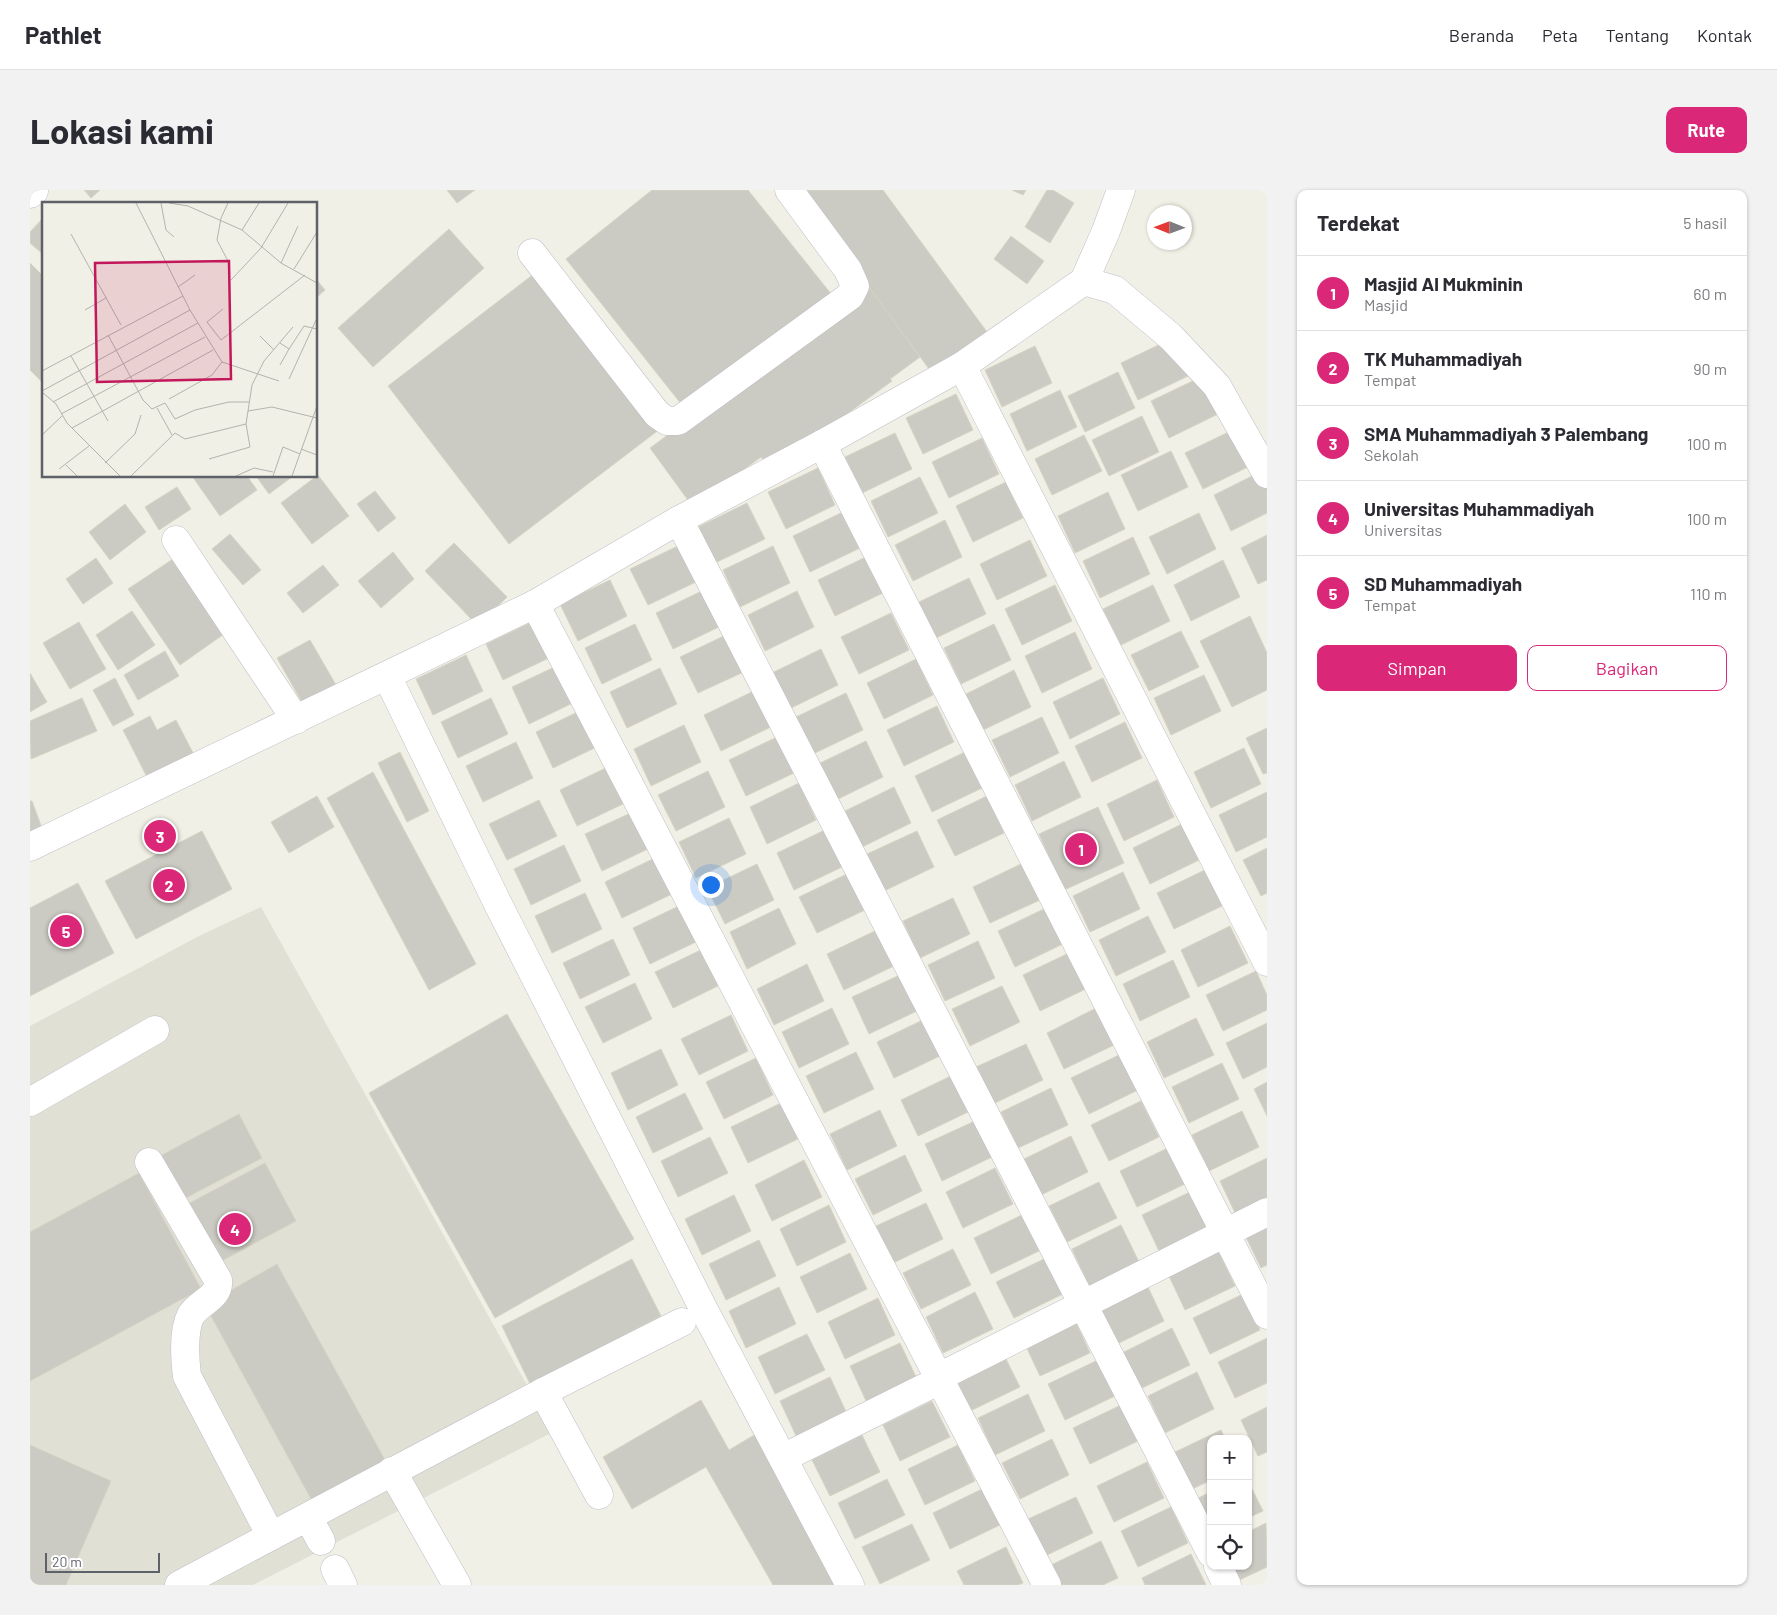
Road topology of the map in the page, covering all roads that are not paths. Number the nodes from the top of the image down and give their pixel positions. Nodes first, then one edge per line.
1 (789, 190) edge
2 (1121, 190) edge
3 (532, 253) dead end
4 (1084, 281) junction
5 (962, 366) junction
6 (822, 444) junction
7 (1267, 474) edge
8 (679, 520) junction
9 (176, 540) dead end
10 (535, 604) junction
11 (387, 676) junction
12 (296, 720) junction
13 (30, 847) edge
14 (1267, 962) edge
15 (155, 1030) dead end
16 (30, 1102) edge
17 (149, 1162) dead end
18 (1267, 1212) edge
19 (1226, 1234) junction
20 (1083, 1304) junction
21 (1267, 1315) edge
22 (682, 1322) dead end
23 (940, 1380) junction
24 (543, 1392) junction
25 (783, 1458) junction
26 (392, 1471) junction
27 (599, 1495) dead end
28 (308, 1516) junction
29 (270, 1536) junction
30 (321, 1541) dead end
31 (1207, 1545) edge
32 (1220, 1570) edge
33 (179, 1585) edge
34 (457, 1585) edge
35 (850, 1585) edge
36 (1047, 1585) edge
37 (1227, 1585) edge

1 - 3 street
2 - 4 street
4 - 5 street
4 - 7 street
5 - 6 street
5 - 14 street
6 - 8 street
6 - 19 street
8 - 10 street
8 - 20 street
9 - 12 street
10 - 11 street
10 - 23 street
11 - 12 street
11 - 25 street
12 - 13 street
15 - 16 street
17 - 29 street
18 - 19 street
19 - 20 street
19 - 21 street
20 - 23 street
20 - 31 street
22 - 24 street
23 - 25 street
23 - 36 street
24 - 26 street
24 - 27 street
25 - 35 street
26 - 28 street
26 - 34 street
28 - 29 street
28 - 30 street
29 - 33 street
32 - 37 street

